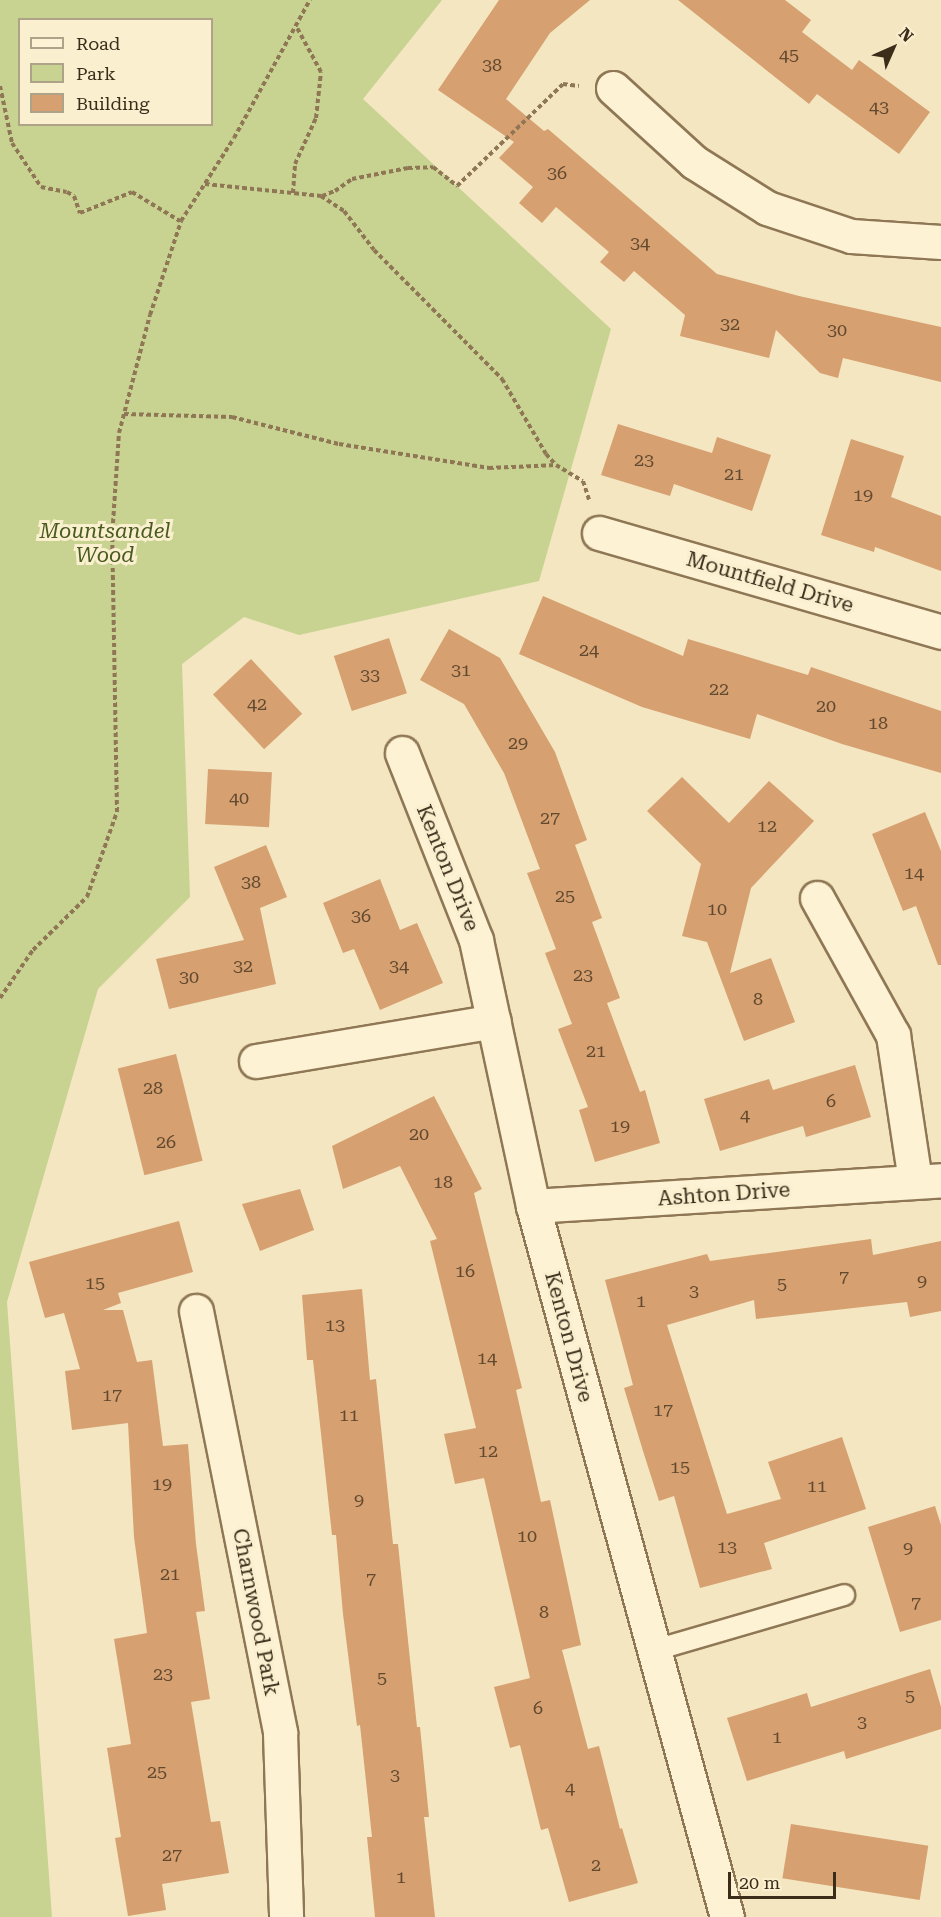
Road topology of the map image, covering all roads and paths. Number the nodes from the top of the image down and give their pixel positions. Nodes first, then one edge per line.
1 (310, 0) edge
2 (296, 26) junction
3 (0, 86) edge
4 (613, 88) joint
5 (204, 184) junction
6 (293, 193) junction
7 (321, 196) junction
8 (181, 221) junction
9 (941, 242) edge
10 (124, 414) junction
11 (556, 465) junction
12 (599, 533) joint
13 (941, 632) edge
14 (402, 753) dead end
15 (818, 898) dead end
16 (0, 998) edge
17 (494, 1021) junction
18 (256, 1061) dead end
19 (928, 1181) edge
20 (533, 1206) junction
21 (196, 1311) dead end
22 (844, 1595) dead end
23 (655, 1650) junction
24 (286, 1917) edge
25 (727, 1917) edge

1 - 2 path
2 - 5 path
2 - 6 path
3 - 8 path
4 - 7 path
4 - 9 street
5 - 6 path
5 - 8 path
6 - 7 path
7 - 11 path
8 - 10 path
10 - 11 path
10 - 16 path
11 - 12 path
12 - 13 street, Mountfield Drive
14 - 17 street, Kenton Drive
15 - 19 street, Ashton Drive
17 - 18 street
17 - 20 street, Kenton Drive
19 - 20 street, Ashton Drive
20 - 23 street, Kenton Drive
21 - 24 street, Charnwood Park
22 - 23 lane
23 - 25 street, Kenton Drive

